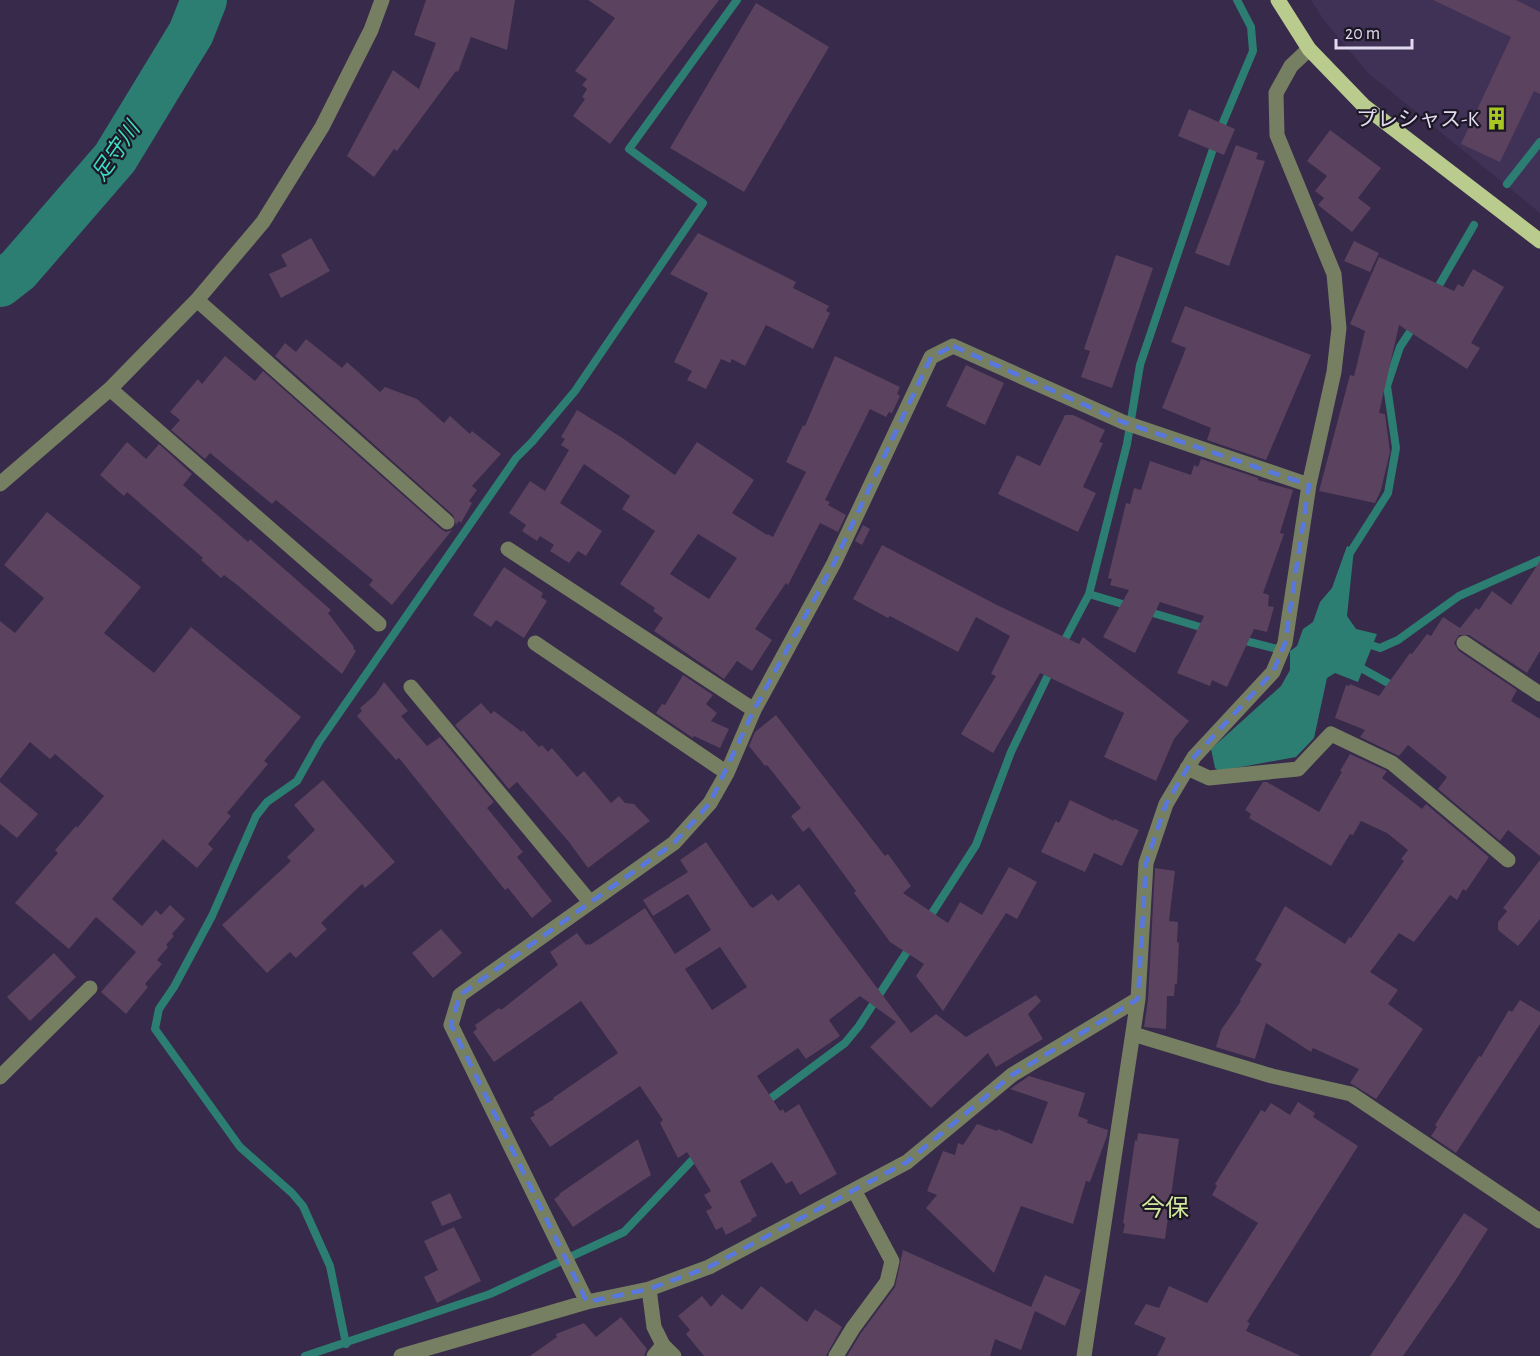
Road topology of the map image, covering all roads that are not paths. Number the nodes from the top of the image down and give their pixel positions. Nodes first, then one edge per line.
1 (382, 0) edge
2 (1278, 0) edge
3 (1309, 49) junction
4 (1540, 242) edge
5 (197, 300) junction
6 (110, 389) junction
7 (0, 484) edge
8 (1309, 485) junction
9 (447, 522) dead end
10 (508, 549) dead end
11 (379, 624) dead end
12 (535, 643) dead end
13 (1464, 643) dead end
14 (411, 687) dead end
15 (1540, 694) edge
16 (754, 710) junction
17 (1187, 768) junction
18 (727, 773) junction
19 (1508, 860) dead end
20 (590, 902) junction
21 (90, 988) dead end
22 (1138, 999) junction
23 (1132, 1034) junction
24 (0, 1077) edge
25 (854, 1190) junction
26 (1540, 1221) edge
27 (649, 1289) junction
28 (587, 1302) junction
29 (658, 1350) edge
30 (401, 1356) edge
31 (674, 1356) edge
32 (836, 1356) edge
33 (1084, 1356) edge

1 - 5 street
2 - 3 main road
3 - 4 main road
3 - 8 street
5 - 6 street
5 - 9 street
6 - 7 street
6 - 11 street
8 - 16 street
8 - 17 street
10 - 16 street
12 - 18 street
13 - 15 street
14 - 20 street
16 - 18 street
17 - 19 street
17 - 22 street
18 - 20 street
20 - 28 street
21 - 24 street
22 - 23 street
22 - 25 street
23 - 26 street
23 - 33 street
25 - 27 street
25 - 32 street
27 - 28 street
27 - 29 street
28 - 30 street
29 - 31 street

